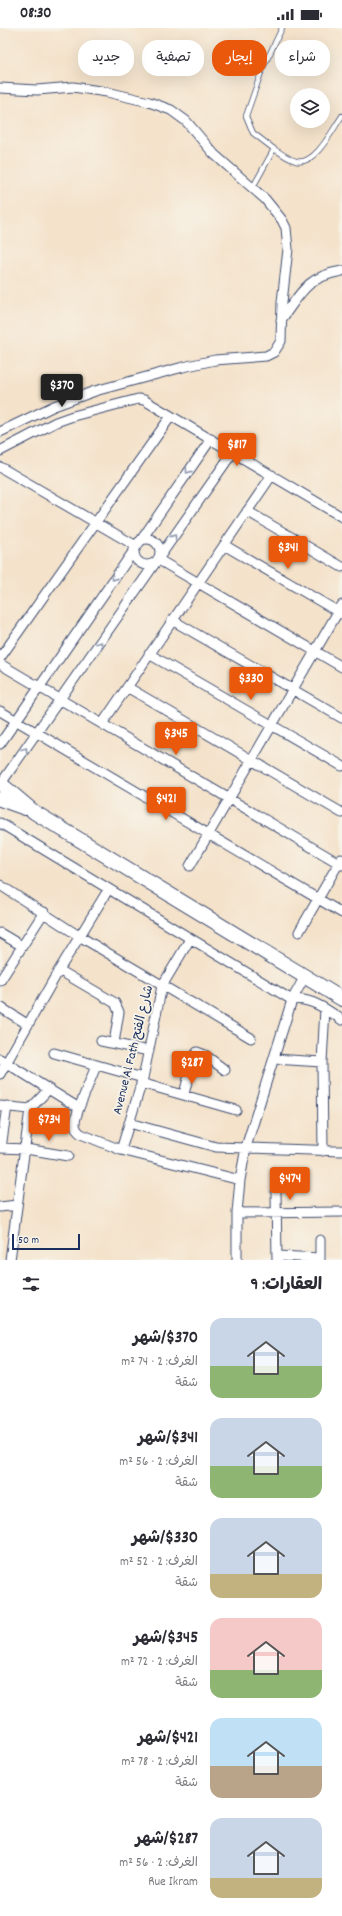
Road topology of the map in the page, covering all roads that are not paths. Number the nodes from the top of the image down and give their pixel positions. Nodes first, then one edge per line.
1 (282, 28) edge
2 (0, 88) edge
3 (342, 116) edge
4 (274, 149) junction
5 (253, 187) junction
6 (342, 271) edge
7 (282, 320) junction
8 (171, 416) junction
9 (0, 432) edge
10 (211, 440) junction
11 (0, 451) edge
12 (233, 452) junction
13 (0, 467) edge
14 (272, 475) junction
15 (247, 511) junction
16 (342, 517) edge
17 (96, 523) junction
18 (224, 545) junction
19 (136, 546) junction
20 (159, 560) junction
21 (342, 567) edge
22 (198, 583) junction
23 (341, 610) edge
24 (172, 620) junction
25 (316, 652) junction
26 (149, 654) junction
27 (0, 658) edge
28 (0, 664) edge
29 (342, 667) edge
30 (39, 687) junction
31 (127, 687) junction
32 (293, 690) junction
33 (61, 700) junction
34 (0, 711) edge
35 (342, 718) edge
36 (16, 720) junction
37 (102, 724) junction
38 (272, 725) junction
39 (36, 734) junction
40 (0, 744) edge
41 (252, 760) junction
42 (342, 766) edge
43 (1, 783) edge
44 (0, 799) edge
45 (229, 799) junction
46 (34, 812) junction
47 (342, 813) edge
48 (0, 823) edge
49 (209, 834) junction
50 (341, 862) edge
51 (190, 866) dead end
52 (0, 885) edge
53 (108, 890) junction
54 (318, 899) junction
55 (44, 912) junction
56 (342, 913) edge
57 (299, 932) dead end
58 (0, 933) edge
59 (79, 936) junction
60 (190, 939) junction
61 (22, 946) junction
62 (59, 970) junction
63 (305, 976) junction
64 (0, 981) edge
65 (162, 986) junction
66 (292, 1000) junction
67 (342, 1000) edge
68 (0, 1007) edge
69 (326, 1009) junction
70 (342, 1020) edge
71 (27, 1024) junction
72 (251, 1038) dead end
73 (101, 1041) dead end
74 (114, 1043) junction
75 (149, 1050) junction
76 (54, 1053) dead end
77 (274, 1059) junction
78 (3, 1061) edge
79 (322, 1062) junction
80 (96, 1066) junction
81 (224, 1070) dead end
82 (0, 1074) edge
83 (142, 1081) junction
84 (49, 1089) junction
85 (184, 1094) junction
86 (3, 1106) edge
87 (79, 1108) junction
88 (30, 1109) junction
89 (236, 1110) dead end
90 (129, 1123) junction
91 (246, 1147) junction
92 (1, 1148) edge
93 (26, 1149) junction
94 (121, 1150) junction
95 (323, 1151) junction
96 (342, 1151) edge
97 (68, 1156) dead end
98 (240, 1180) junction
99 (276, 1192) dead end
100 (17, 1205) junction
101 (0, 1207) edge
102 (276, 1212) junction
103 (342, 1212) edge
104 (237, 1213) junction
105 (320, 1240) dead end
106 (277, 1258) edge
107 (320, 1259) edge
108 (10, 1260) edge
109 (237, 1260) edge

1 - 4 lane
2 - 5 street
3 - 4 lane
4 - 5 lane
5 - 7 street
6 - 7 street
7 - 9 street
8 - 10 street
8 - 11 street
8 - 17 street
10 - 12 street
10 -> 19 street
12 - 14 street
20 -> 12 street
13 - 17 street
14 - 15 street
14 - 16 street
15 - 18 street
15 - 21 street
17 - 19 street
17 - 27 street
18 - 22 street
18 - 23 street
19 - 20 street
19 - 20 street
19 -> 30 street
20 - 22 street
33 -> 20 street
22 - 24 street
22 - 25 street
23 - 25 street
24 - 26 street
24 - 32 street
25 - 29 street
25 - 32 street
26 - 31 street
26 - 38 street
28 - 30 street
30 - 33 street
30 - 36 street
31 - 37 street
31 - 41 street
32 - 35 street
32 - 38 street
33 - 37 street
33 - 39 street
34 - 36 street
36 - 39 street
36 - 40 street
37 - 45 street
38 - 41 street
38 - 42 street
43 -> 39 street
39 - 49 street
41 - 45 street
41 - 47 street
43 - 46 main road
44 - 46 main road
45 - 49 street
45 - 50 street
46 - 63 main road
48 - 53 street
49 - 51 street
49 - 54 street
50 - 54 street
52 - 55 street
53 - 59 street
53 - 60 street
54 - 56 street
54 - 57 street
55 - 59 street
55 - 61 street
58 - 61 street
59 - 62 street
59 - 65 street
60 - 65 street, Avenue Al Fath شارع الفتح
60 - 66 street
61 - 64 street
62 - 71 street
62 - 74 street
63 - 66 street
63 - 67 main road
65 - 72 street
65 - 75 street, Avenue Al Fath شارع الفتح
66 - 69 street
66 - 77 street
68 - 71 street
69 - 70 street
69 - 79 street
71 - 78 street
73 - 74 street
74 - 75 street
75 - 83 street, Avenue Al Fath شارع الفتح
76 - 80 street
77 - 79 street
77 - 91 street
78 - 82 street
78 - 84 street
79 - 95 street
80 - 83 street
80 - 87 street
81 - 85 street
83 - 85 street
83 - 90 street, Avenue Al Fath شارع الفتح
84 - 87 street
84 - 88 street
85 - 89 street
86 - 88 street
86 - 92 street
87 - 94 street
88 - 93 street
90 - 91 street
90 - 94 street, Avenue Al Fath شارع الفتح
91 - 95 street
91 - 98 street
92 - 93 street
93 - 97 street
93 - 100 street
94 - 98 street
95 - 96 street
98 - 104 street
99 - 102 street
100 - 101 street
100 - 108 street
102 - 103 street
102 - 104 street
102 - 106 street
104 - 109 street
105 - 107 street
106 - 107 street

